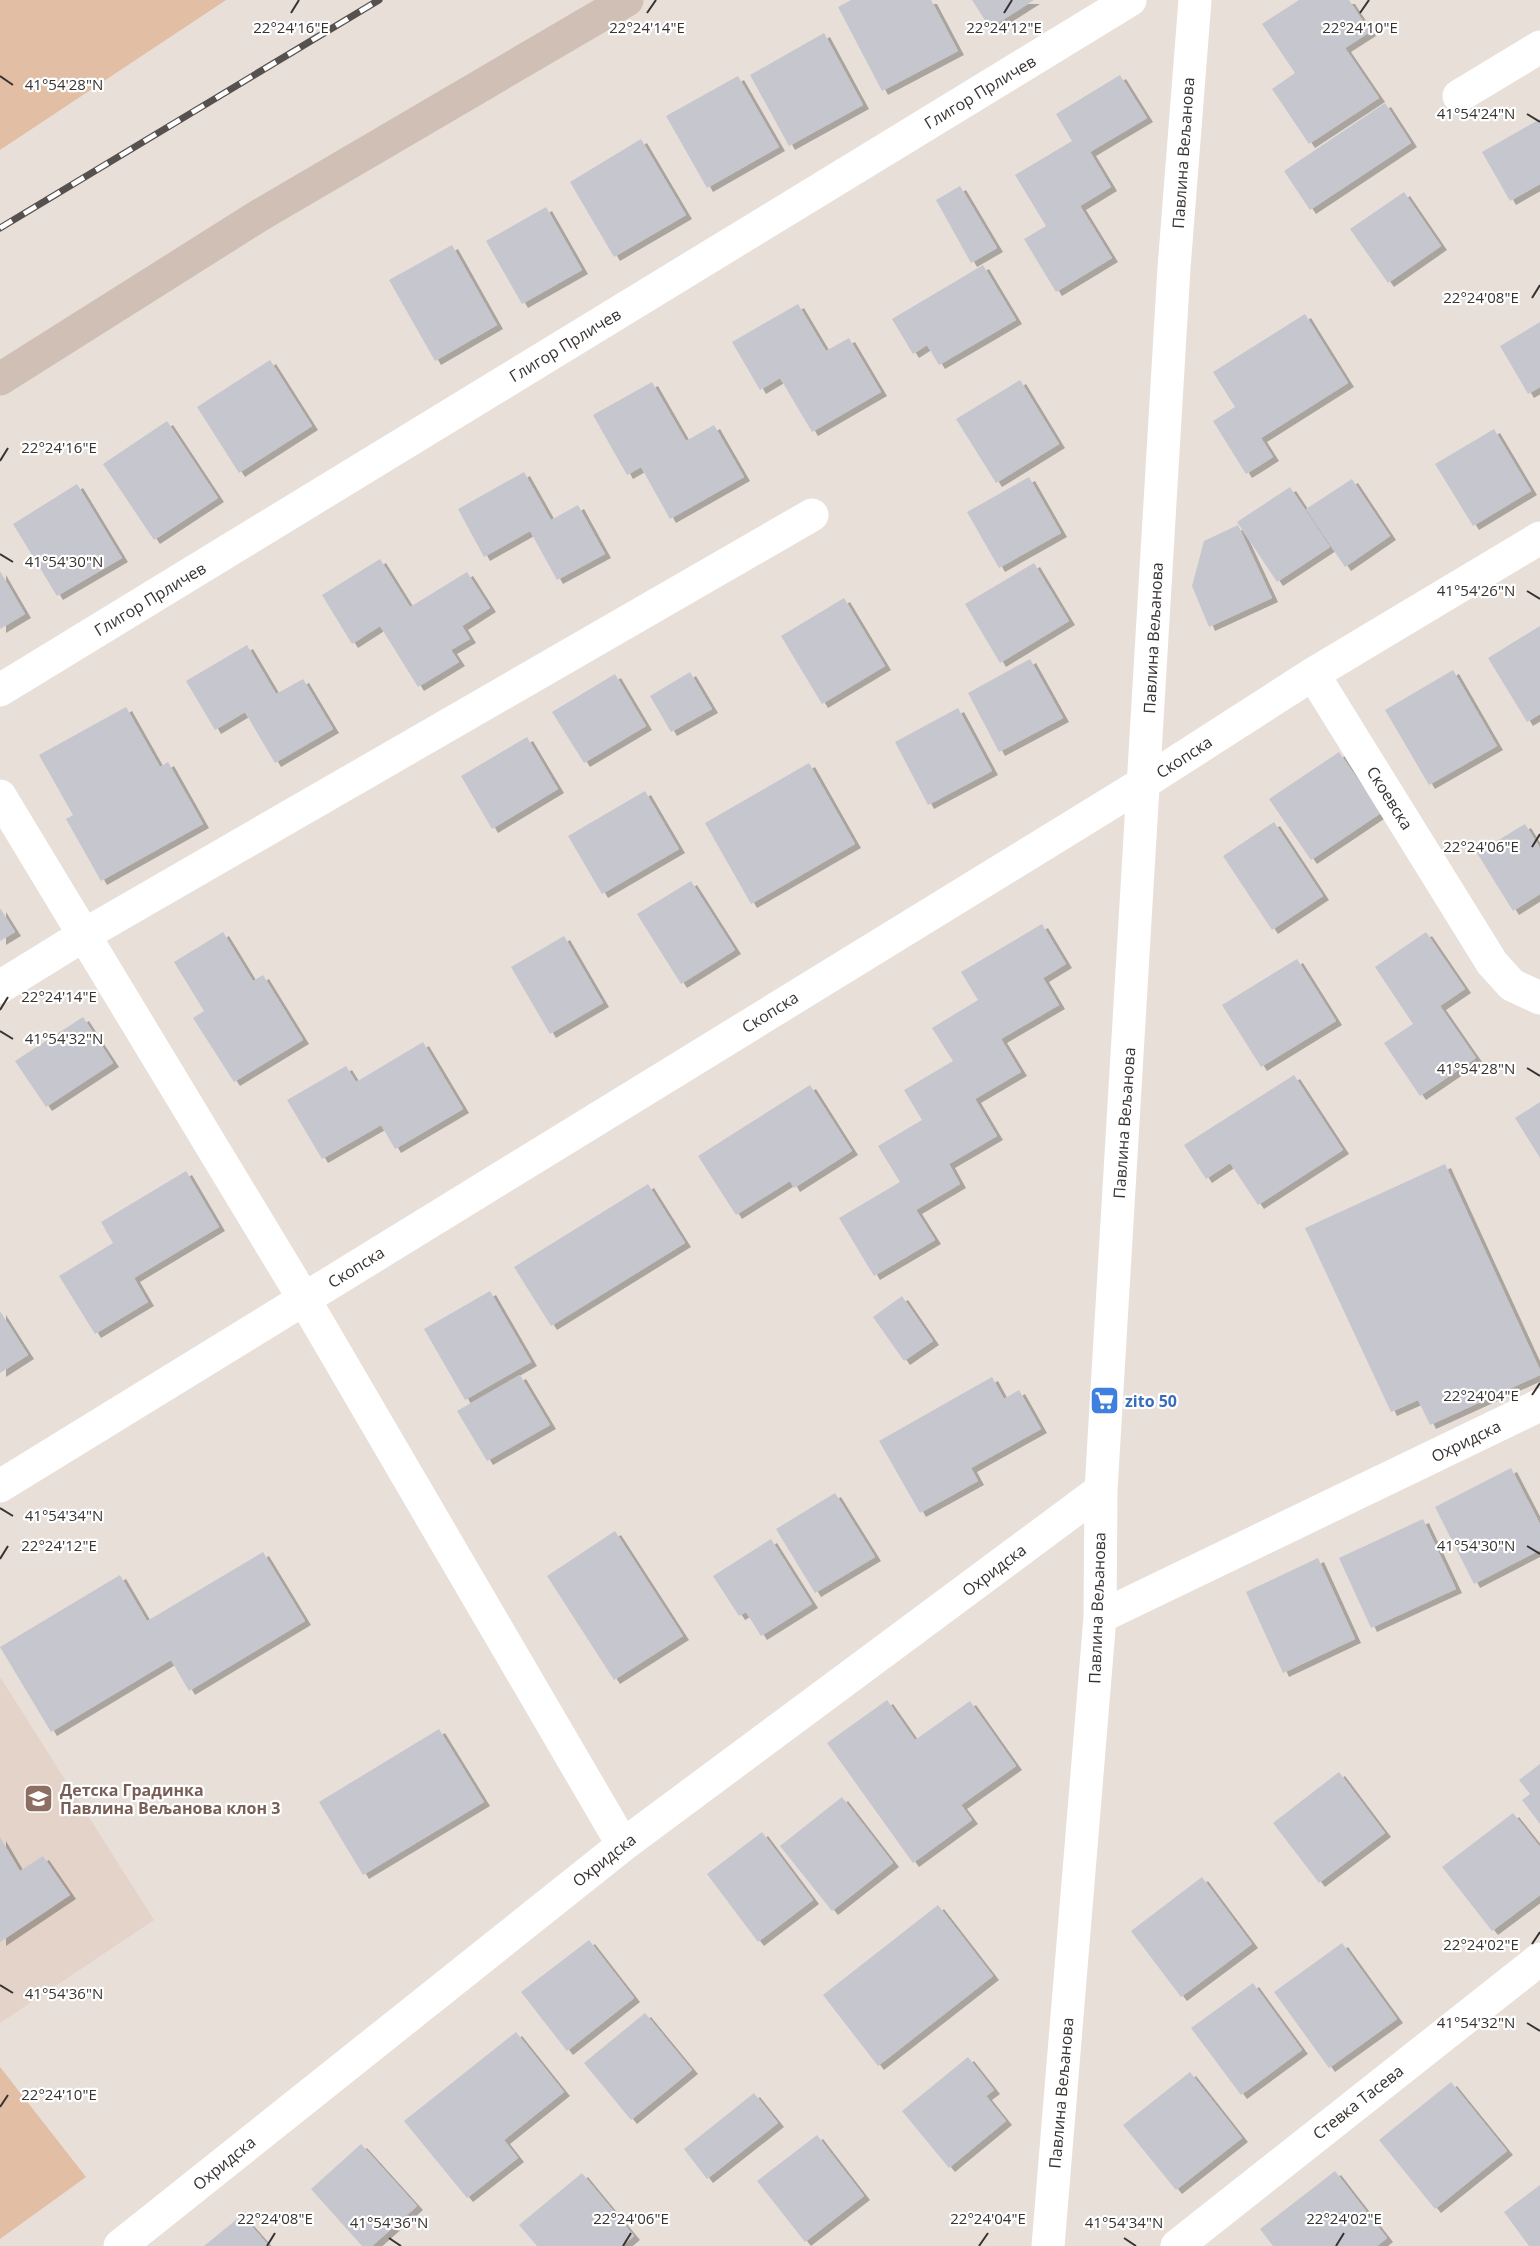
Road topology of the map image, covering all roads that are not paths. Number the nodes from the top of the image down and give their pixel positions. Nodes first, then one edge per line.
1 (627, 0) edge
2 (1130, 0) edge
3 (1195, 0) edge
4 (1540, 47) edge
5 (1459, 96) dead end
6 (0, 379) edge
7 (812, 515) dead end
8 (1540, 538) edge
9 (1313, 674) junction
10 (0, 690) edge
11 (1145, 782) junction
12 (0, 796) edge
13 (84, 935) junction
14 (0, 987) edge
15 (1540, 998) edge
16 (304, 1299) junction
17 (1540, 1405) edge
18 (0, 1486) edge
19 (1101, 1490) junction
20 (1100, 1617) junction
21 (623, 1845) junction
22 (1540, 1959) edge
23 (120, 2246) edge
24 (1048, 2246) edge
25 (1177, 2246) edge

1 - 6 street
2 - 10 street, Глигор Прличев
3 - 11 street, Павлина Вељанова
4 - 5 street
7 - 13 street
8 - 9 street, Скопска
9 - 11 street, Скопска
9 - 15 street, Скоевска
11 - 16 street, Скопска
11 - 19 street, Павлина Вељанова
12 - 13 street
13 - 14 street
13 - 16 street
16 - 18 street, Скопска
16 - 21 street
17 - 20 street, Охридска
19 - 20 street, Павлина Вељанова
19 - 21 street, Охридска
20 - 24 street, Павлина Вељанова
21 - 23 street, Охридска
22 - 25 street, Стевка Тасева

